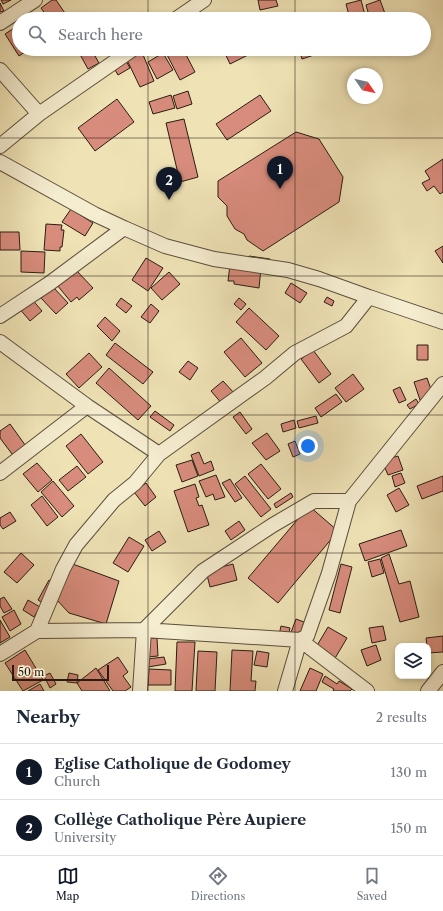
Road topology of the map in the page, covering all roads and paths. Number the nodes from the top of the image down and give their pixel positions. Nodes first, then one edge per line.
1 (35, 0) edge
2 (204, 0) edge
3 (17, 12) edge
4 (186, 12) edge
5 (12, 15) edge
6 (0, 23) edge
7 (122, 56) edge
8 (0, 70) edge
9 (39, 114) junction
10 (0, 146) edge
11 (0, 162) edge
12 (124, 228) junction
13 (369, 297) junction
14 (0, 316) edge
15 (443, 322) edge
16 (0, 342) edge
17 (443, 384) edge
18 (86, 406) junction
19 (159, 454) junction
20 (0, 473) edge
21 (349, 501) junction
22 (144, 630) junction
23 (37, 631) junction
24 (300, 640) junction
25 (0, 654) edge
26 (443, 672) edge
27 (140, 691) edge
28 (285, 691) edge
29 (367, 691) edge
30 (428, 691) edge

1 - 3 street
2 - 4 street
5 - 6 street
7 - 9 street
8 - 9 street
9 - 10 street
11 - 12 street
12 - 13 street
12 - 14 street
13 - 15 street
13 - 19 street
16 - 18 street
17 - 21 street
18 - 19 street
18 - 20 street
19 - 23 street
21 - 22 street
21 - 24 street
22 - 23 street
22 - 24 street
22 - 27 street
23 - 25 street
24 - 28 street
24 - 29 street
26 - 30 street

